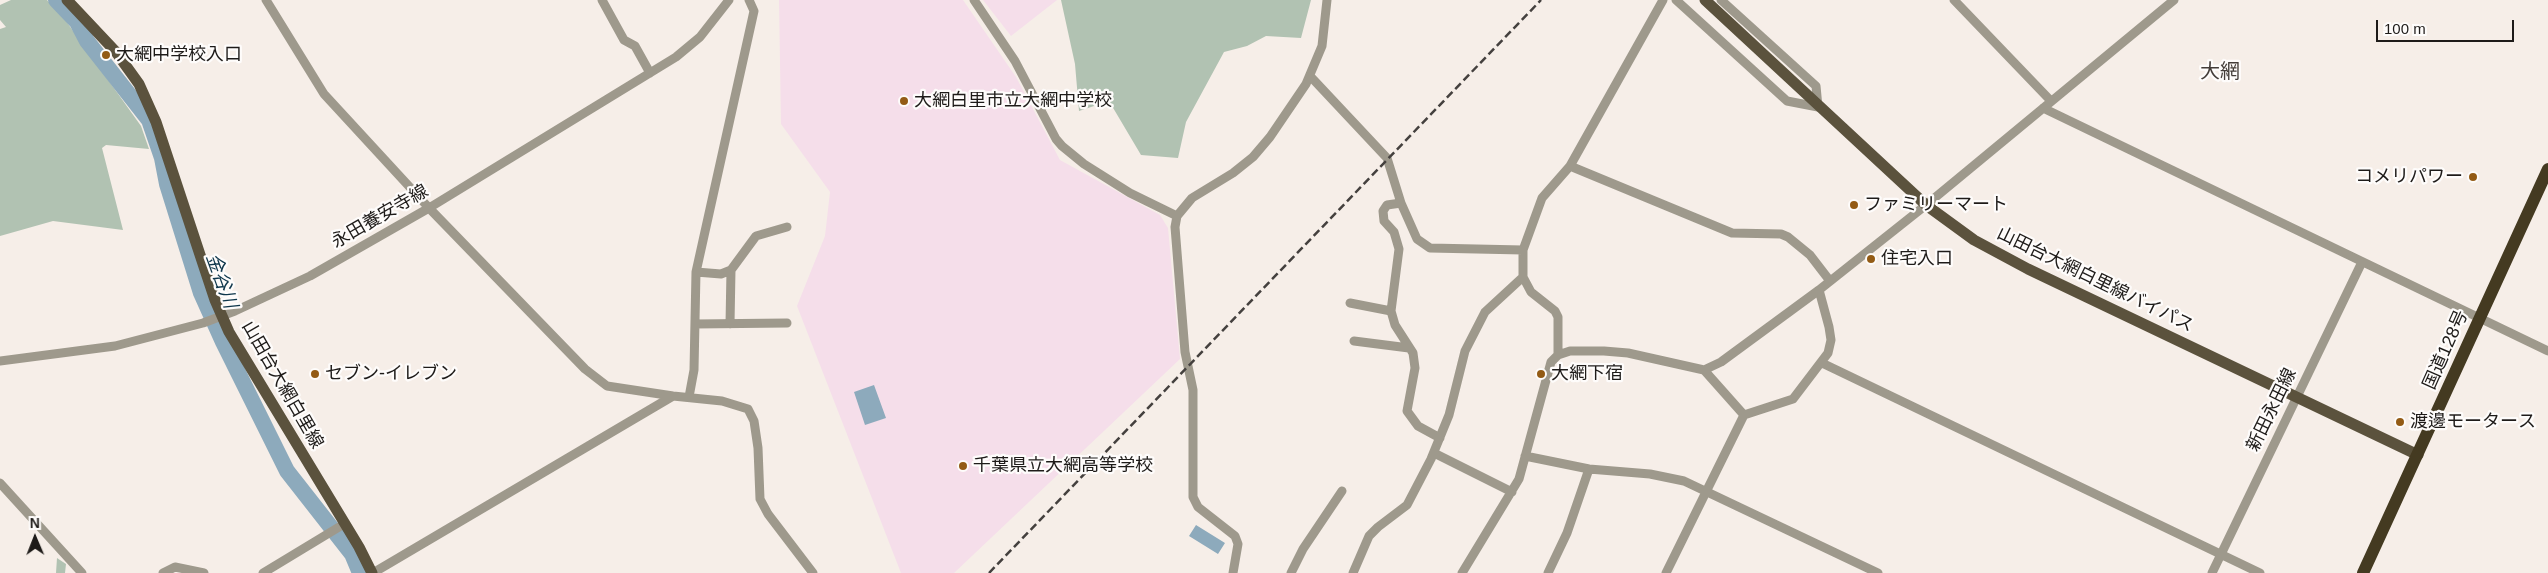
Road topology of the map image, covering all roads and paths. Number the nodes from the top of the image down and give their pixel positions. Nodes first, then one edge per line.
1 (67, 0) edge
2 (266, 0) edge
3 (602, 0) edge
4 (729, 0) edge
5 (749, 0) edge
6 (974, 0) edge
7 (1327, 0) edge
8 (1663, 0) edge
9 (1676, 0) edge
10 (1705, 0) edge
11 (1721, 0) edge
12 (1954, 0) edge
13 (2174, 0) edge
14 (650, 73) junction
15 (1311, 77) junction
16 (2051, 101) junction
17 (1818, 107) junction
18 (2043, 108) junction
19 (1570, 166) junction
20 (2548, 169) edge
21 (1401, 203) junction
22 (1926, 205) junction
23 (429, 208) junction
24 (1177, 216) junction
25 (787, 227) dead end
26 (1523, 250) junction
27 (2362, 262) junction
28 (731, 270) junction
29 (696, 272) junction
30 (1523, 277) junction
31 (1830, 281) junction
32 (1819, 290) junction
33 (1350, 303) dead end
34 (1391, 311) junction
35 (222, 317) junction
36 (2479, 319) junction
37 (787, 323) dead end
38 (695, 324) junction
39 (730, 324) junction
40 (1354, 341) dead end
41 (1409, 348) junction
42 (2548, 351) edge
43 (1558, 355) junction
44 (0, 361) edge
45 (1822, 363) junction
46 (1704, 370) junction
47 (673, 396) junction
48 (689, 397) junction
49 (2297, 397) junction
50 (1744, 415) junction
51 (1440, 438) junction
52 (1434, 453) junction
53 (2418, 455) junction
54 (1525, 456) junction
55 (1589, 469) junction
56 (0, 483) edge
57 (1706, 490) junction
58 (1342, 491) dead end
59 (1512, 492) junction
60 (344, 524) junction
61 (2222, 554) junction
62 (82, 573) edge
63 (163, 573) edge
64 (204, 573) edge
65 (263, 573) edge
66 (372, 573) edge
67 (813, 573) edge
68 (1233, 573) edge
69 (1291, 573) edge
70 (1354, 573) edge
71 (1462, 573) edge
72 (1548, 573) edge
73 (1666, 573) edge
74 (1878, 573) edge
75 (2212, 573) edge
76 (2260, 573) edge
77 (2363, 573) edge

1 - 35 main road, 山田台大網白里線
2 - 23 street
3 - 14 street
4 - 14 street, 永田養安寺線
5 - 29 street
6 - 24 street
7 - 15 street
8 - 19 street
9 - 17 street
10 - 17 main road, 山田台大網白里線バイパス
11 - 17 street
12 - 16 street
13 - 16 street
14 - 23 street, 永田養安寺線
15 - 21 street
15 - 24 street
16 - 18 street
17 - 22 main road, 山田台大網白里線バイパス
18 - 22 street
18 - 27 street
19 - 26 street
19 - 31 street
20 - 36 highway, 国道128号
21 - 26 street
21 - 34 street
22 - 31 street
22 - 49 main road, 山田台大網白里線バイパス
23 - 35 street, 永田養安寺線
23 - 47 street
24 - 68 street
25 - 28 street
26 - 30 street
27 - 36 street
27 - 49 street, 新田永田線
28 - 29 street
28 - 39 street
29 - 38 street
30 - 43 street
30 - 51 street
31 - 32 street
32 - 45 street
32 - 46 street
33 - 34 street
34 - 41 street
35 - 44 street, 永田養安寺線
35 - 60 main road, 山田台大網白里線
36 - 42 street
36 - 53 highway, 国道128号
37 - 39 street
38 - 39 street
38 - 48 street
40 - 41 street
41 - 51 street
43 - 46 street
43 - 54 street
45 - 50 street
45 - 61 street
46 - 50 street
47 - 48 street
47 - 66 street
48 - 67 street
49 - 53 main road, 山田台大網白里線バイパス
49 - 61 street, 新田永田線
50 - 57 street
51 - 52 street
52 - 59 street
52 - 70 street
53 - 77 highway, 国道128号
54 - 55 street
54 - 59 street
55 - 57 street
55 - 72 street
56 - 62 street
57 - 73 street
57 - 74 street
58 - 69 street
59 - 71 street
60 - 65 street
60 - 66 main road, 山田台大網白里線
61 - 75 street, 新田永田線
61 - 76 street
63 - 64 street

